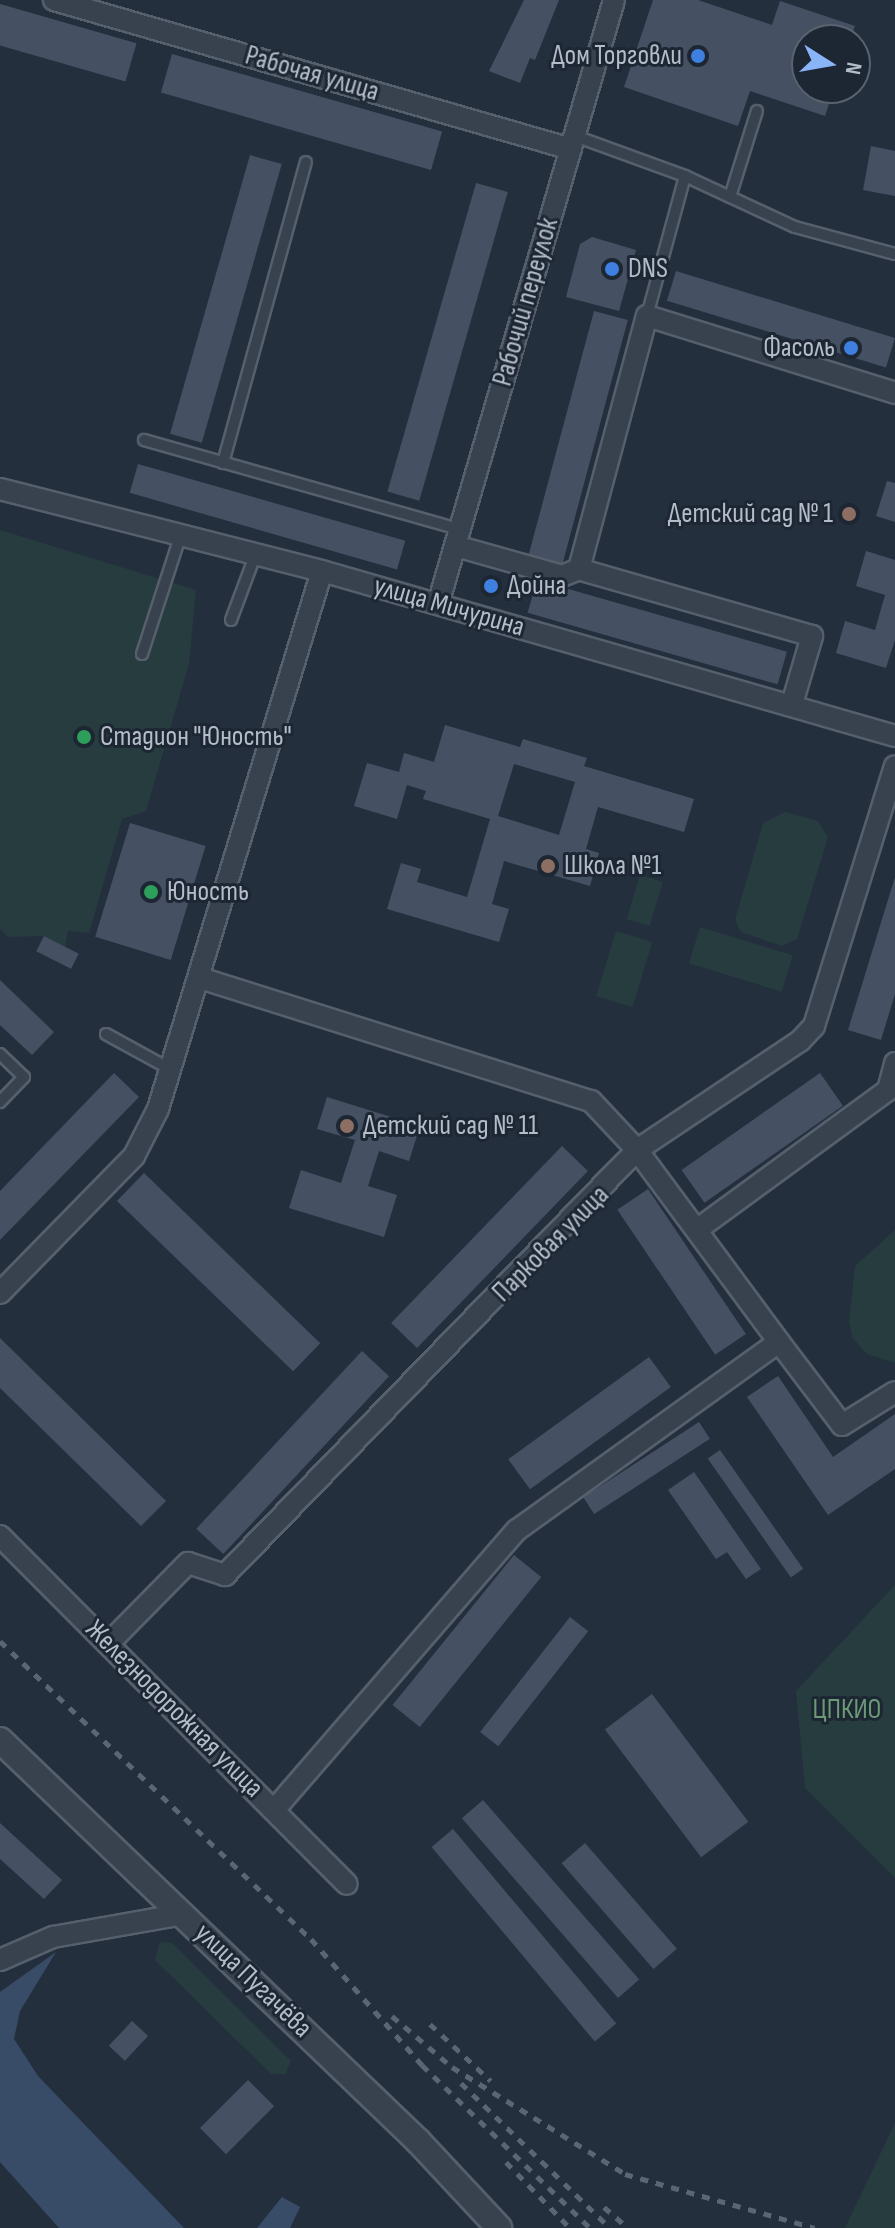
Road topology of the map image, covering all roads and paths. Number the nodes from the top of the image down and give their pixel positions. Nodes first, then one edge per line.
1 (54, 0) edge
2 (614, 0) edge
3 (757, 111) dead end
4 (573, 142) junction
5 (306, 162) dead end
6 (685, 176) junction
7 (730, 197) junction
8 (895, 254) edge
9 (647, 316) junction
10 (895, 393) edge
11 (144, 440) dead end
12 (223, 463) junction
13 (0, 489) edge
14 (181, 534) junction
15 (458, 538) junction
16 (256, 553) junction
17 (579, 569) junction
18 (322, 571) junction
19 (438, 604) junction
20 (231, 620) dead end
21 (142, 654) dead end
22 (792, 704) junction
23 (895, 736) edge
24 (895, 766) edge
25 (200, 978) junction
26 (106, 1034) dead end
27 (0, 1054) edge
28 (895, 1063) edge
29 (170, 1069) junction
30 (0, 1102) edge
31 (637, 1150) junction
32 (698, 1229) junction
33 (0, 1293) edge
34 (779, 1342) junction
35 (895, 1392) edge
36 (0, 1536) edge
37 (108, 1644) junction
38 (0, 1740) edge
39 (275, 1809) junction
40 (347, 1884) dead end
41 (184, 1914) junction
42 (0, 1960) edge
43 (499, 2228) edge

1 - 4 street, Рабочая улица
2 - 4 street, Рабочий переулок
3 - 7 lane
4 - 6 lane
4 - 15 street, Рабочий переулок
5 - 12 lane
6 - 7 lane
6 - 9 lane
7 - 8 lane
9 - 10 street
9 - 17 street
11 - 12 lane
12 - 15 lane
13 - 14 street, улица Мичурина
14 - 16 street, улица Мичурина
14 - 21 lane
15 - 17 street
15 - 19 street, Рабочий переулок
16 - 18 street, улица Мичурина
16 - 20 lane
17 - 22 street
18 - 19 street, улица Мичурина
18 - 25 street
19 - 22 street, улица Мичурина
22 - 23 street, улица Мичурина
24 - 31 street, Парковая улица
25 - 29 street
25 - 31 street
26 - 29 lane
27 - 30 lane
28 - 32 street
29 - 33 street
31 - 32 street
31 - 37 street, Парковая улица
32 - 34 street
34 - 35 street
34 - 39 street
36 - 37 street, Железнодорожная улица
37 - 39 street, Железнодорожная улица
38 - 41 street, улица Пугачёва
39 - 40 street, Железнодорожная улица
41 - 42 street
41 - 43 street, улица Пугачёва

